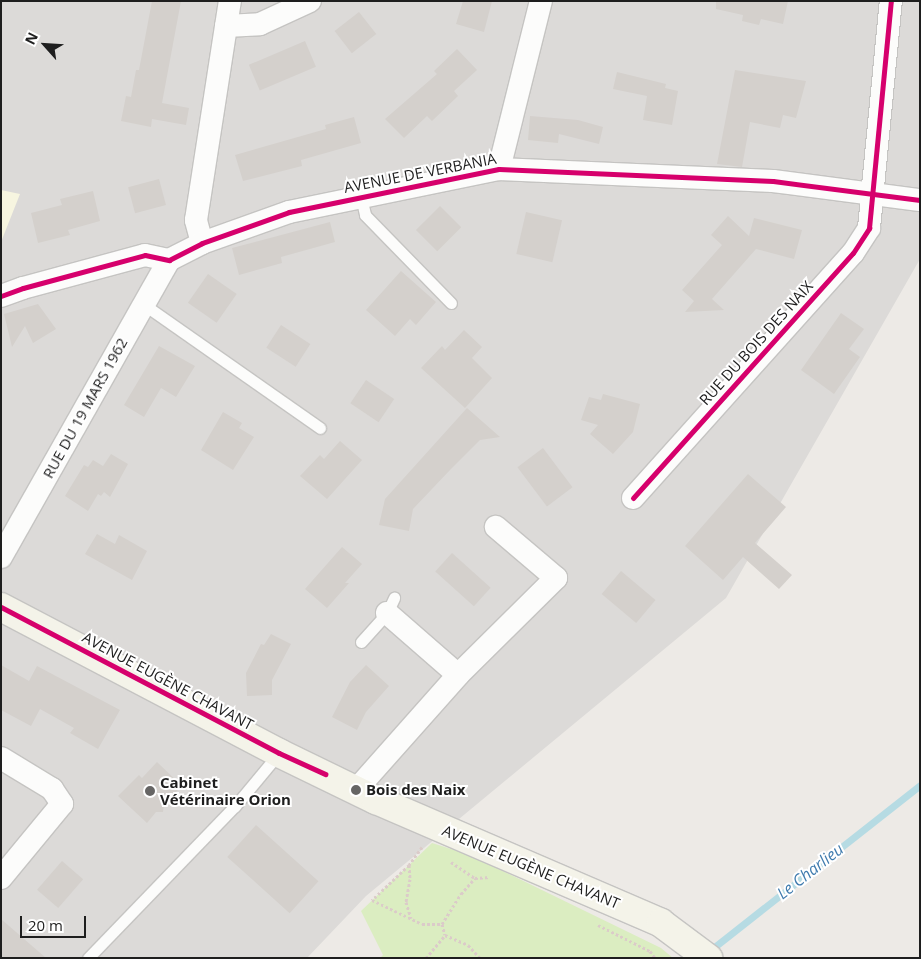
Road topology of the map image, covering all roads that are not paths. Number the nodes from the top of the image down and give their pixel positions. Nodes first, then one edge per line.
1 (230, 1) edge
2 (310, 1) edge
3 (541, 1) edge
4 (891, 1) edge
5 (226, 26) junction
6 (499, 169) junction
7 (872, 192) junction
8 (361, 197) junction
9 (920, 200) edge
10 (202, 243) junction
11 (169, 260) junction
12 (1, 296) edge
13 (143, 304) junction
14 (451, 304) dead end
15 (320, 428) dead end
16 (633, 498) dead end
17 (496, 527) dead end
18 (1, 557) edge
19 (391, 606) joint
20 (1, 607) edge
21 (361, 642) dead end
22 (458, 675) junction
23 (279, 753) junction
24 (1, 758) edge
25 (356, 790) junction
26 (1, 878) edge
27 (88, 958) edge
28 (708, 958) edge

1 - 5 street
2 - 5 street
3 - 6 street
4 - 7 street, RUE DU BOIS DES NAIX
5 - 10 street
6 - 7 street, AVENUE DE VERBANIA
6 - 8 street, AVENUE DE VERBANIA
7 - 9 street, AVENUE DE VERBANIA
7 - 16 street, RUE DU BOIS DES NAIX
8 - 10 street, AVENUE DE VERBANIA
8 - 14 lane
10 - 11 street, AVENUE DE VERBANIA
11 - 12 street
11 - 13 street, RUE DU 19 MARS 1962
13 - 15 lane
13 - 18 street, RUE DU 19 MARS 1962
17 - 22 street
19 - 21 lane
19 - 22 street
20 - 23 street, AVENUE EUGÈNE CHAVANT
22 - 25 street
23 - 25 street, AVENUE EUGÈNE CHAVANT
23 - 27 lane
24 - 26 street
25 - 28 street, AVENUE EUGÈNE CHAVANT

